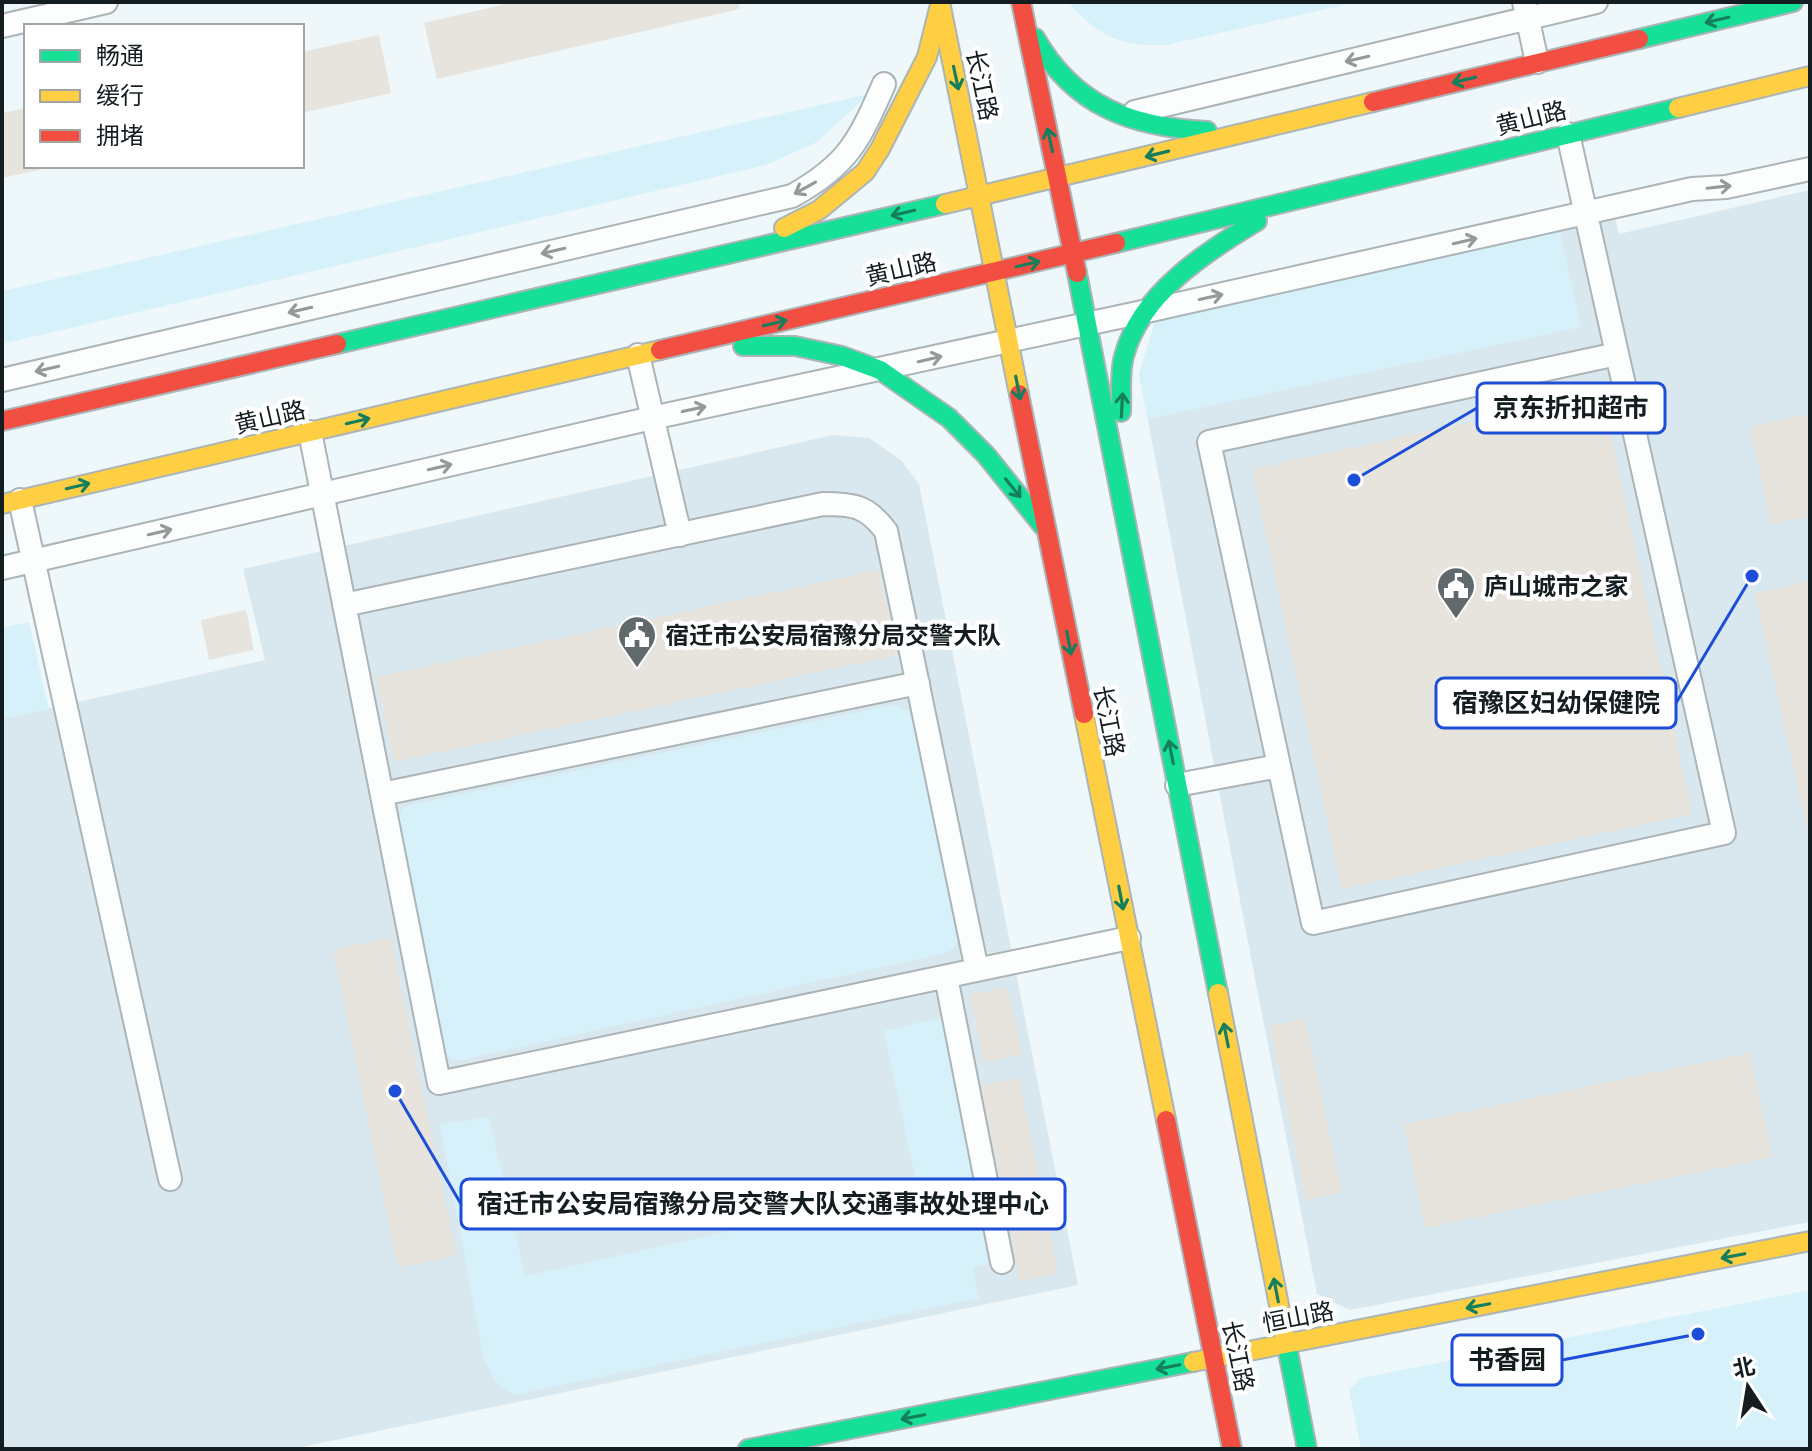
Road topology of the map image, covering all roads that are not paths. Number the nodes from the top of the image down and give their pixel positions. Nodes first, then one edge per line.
1 (106, 2) edge
2 (940, 2) edge
3 (1596, 2) edge
4 (1793, 2) edge
5 (1022, 6) edge
6 (1526, 10) edge
7 (2, 26) edge
8 (1537, 62) junction
9 (1810, 76) edge
10 (884, 84) dead end
11 (1121, 115) junction
12 (1253, 130) junction
13 (1568, 134) junction
14 (1810, 169) edge
15 (1058, 177) junction
16 (980, 196) junction
17 (1293, 200) junction
18 (1585, 213) junction
19 (738, 251) junction
20 (1073, 253) junction
21 (994, 272) junction
22 (1147, 311) junction
23 (1087, 324) junction
24 (1008, 341) junction
25 (677, 346) junction
26 (1617, 354) junction
27 (638, 355) junction
28 (880, 370) junction
29 (2, 380) edge
30 (652, 418) junction
31 (2, 421) edge
32 (310, 432) junction
33 (1118, 483) junction
34 (323, 494) junction
35 (11, 502) edge
36 (1046, 530) junction
37 (680, 535) junction
38 (33, 561) junction
39 (2, 568) edge
40 (344, 605) junction
41 (918, 683) junction
42 (1281, 772) junction
43 (1179, 793) junction
44 (382, 794) junction
45 (1129, 938) junction
46 (977, 970) junction
47 (946, 977) junction
48 (170, 1179) dead end
49 (1810, 1241) edge
50 (1002, 1262) dead end
51 (1287, 1344) junction
52 (1214, 1358) junction
53 (748, 1449) edge
54 (1232, 1449) edge
55 (1307, 1449) edge

1 - 7 lane
2 -> 16 street, 长江路
2 - 19 street
3 - 6 lane
4 -> 8 street
5 - 11 street
15 -> 5 street, 长江路
6 - 8 lane
6 -> 11 lane
8 -> 12 street
9 - 13 street, 黄山路
10 -> 29 lane
11 - 12 street
12 -> 15 street
13 - 17 street, 黄山路
13 - 18 lane
18 -> 14 lane
15 - 16 street
15 - 20 street, 长江路
16 -> 19 street
16 - 21 street, 长江路
17 - 20 street, 黄山路
17 - 22 street
22 -> 18 lane
18 - 26 lane
19 - 31 street
21 -> 20 street, 黄山路
20 - 23 street, 长江路
21 - 24 street, 长江路
25 -> 21 street, 黄山路
22 - 23 lane
33 -> 22 street
23 - 24 lane
23 - 33 street, 长江路
28 -> 24 lane
24 -> 36 street, 长江路
25 - 27 street, 黄山路
25 - 28 street
26 - 42 lane
26 - 42 lane
27 - 30 lane
32 -> 27 street, 黄山路
30 -> 28 lane
28 -> 36 street
34 -> 30 lane
30 - 37 lane
32 - 34 lane
35 -> 32 street, 黄山路
43 -> 33 street, 长江路
38 -> 34 lane
34 - 40 lane
35 - 38 lane
36 -> 45 street, 长江路
37 - 40 lane
37 - 41 lane
38 - 39 lane
38 - 48 lane
40 - 44 lane
41 - 44 lane
41 - 46 lane
42 - 43 lane
51 -> 43 street, 长江路
44 - 47 lane
45 - 46 lane
45 - 52 street, 长江路
46 - 47 lane
47 - 50 lane
49 -> 51 street, 恒山路
51 - 52 street, 恒山路
51 - 55 street, 长江路
52 -> 53 street, 恒山路
52 - 54 street, 长江路

